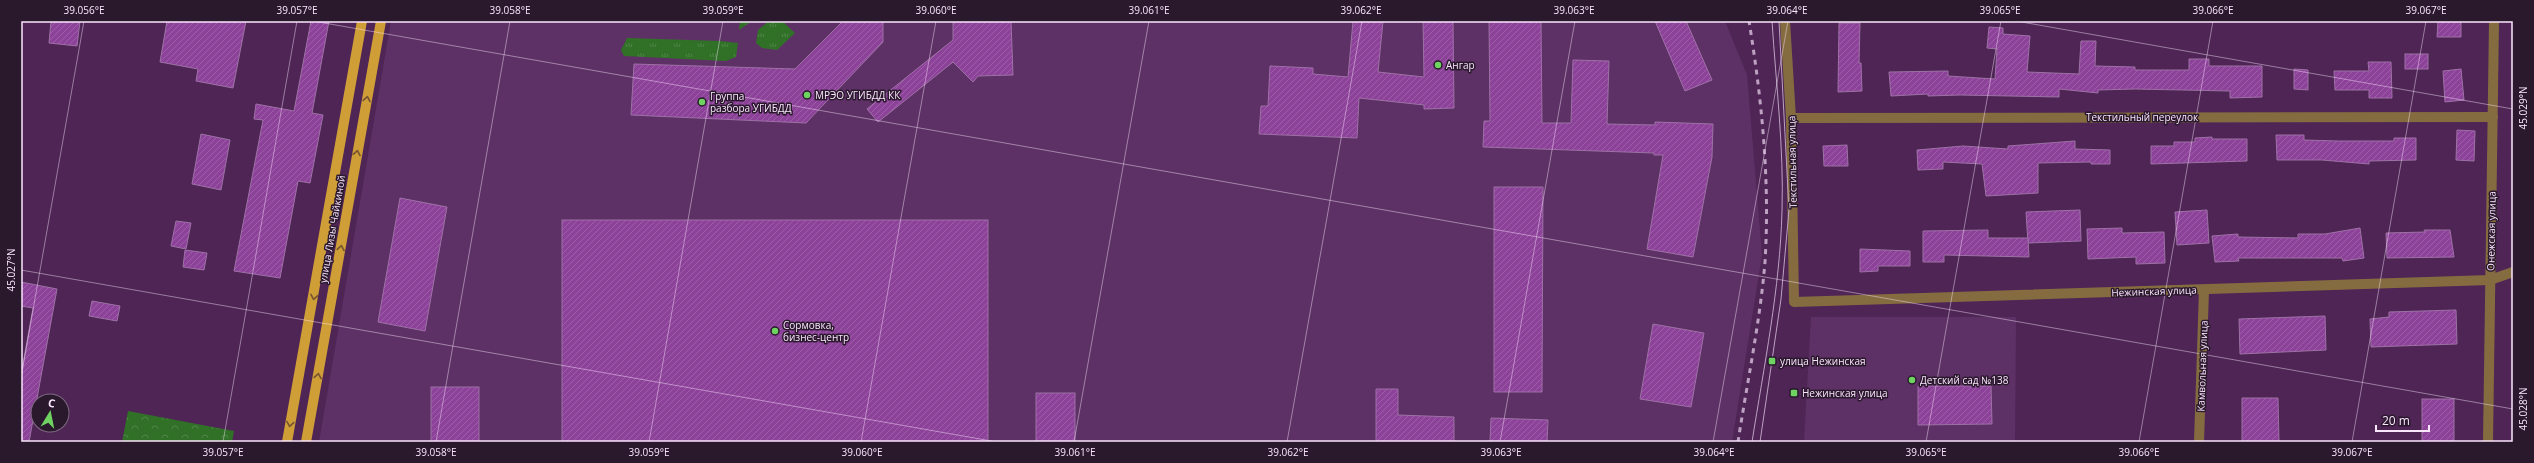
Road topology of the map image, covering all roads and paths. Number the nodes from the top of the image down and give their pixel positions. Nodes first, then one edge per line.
1 (362, 21) edge
2 (381, 21) edge
3 (1785, 21) edge
4 (2494, 21) edge
5 (2493, 117) junction
6 (1791, 118) junction
7 (2513, 272) edge
8 (2490, 280) junction
9 (2204, 290) junction
10 (1794, 302) joint
11 (287, 442) edge
12 (306, 442) edge
13 (2199, 442) edge
14 (2488, 442) edge

1 -> 11 main road, улица Лизы Чайкиной
12 -> 2 main road, улица Лизы Чайкиной
3 - 6 street, Текстильная улица
4 - 5 street, Онежская улица
5 - 6 street, Текстильный переулок
5 - 8 street, Онежская улица
6 - 10 street, Текстильная улица
7 - 8 street, Нежинская улица
8 - 9 street, Нежинская улица
8 - 14 street, Онежская улица
9 - 10 street, Нежинская улица
9 - 13 street, Камвольная улица

